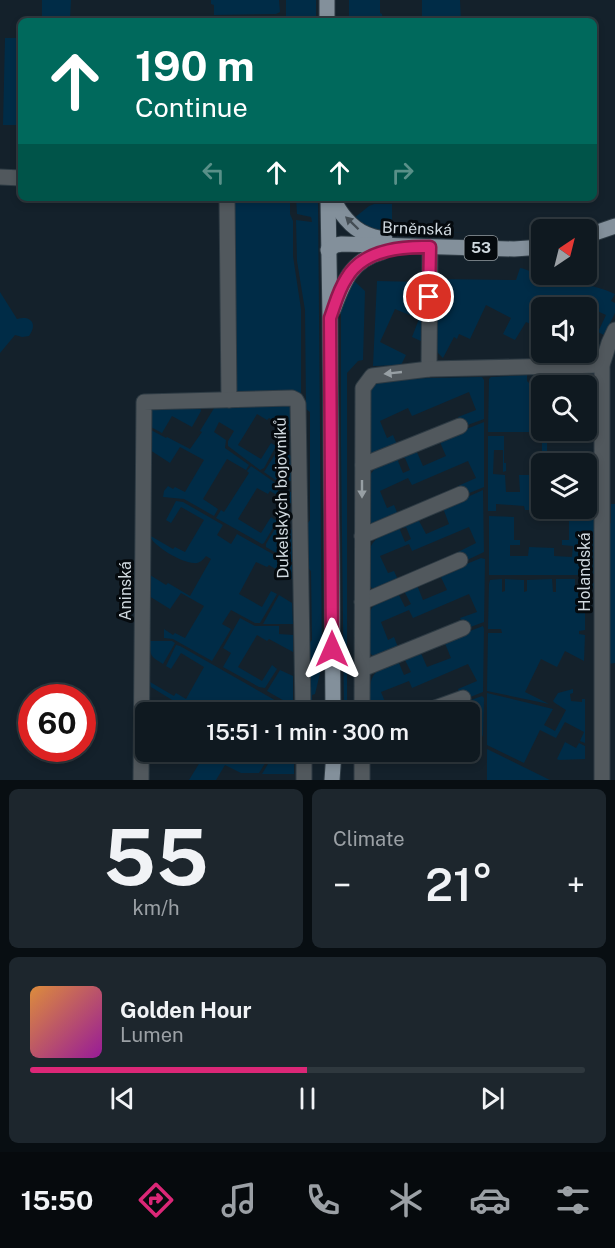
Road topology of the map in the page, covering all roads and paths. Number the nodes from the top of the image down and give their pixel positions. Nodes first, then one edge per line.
1 (327, 0) edge
2 (327, 18) edge
3 (0, 177) edge
4 (18, 178) edge
5 (227, 201) edge
6 (328, 201) edge
7 (335, 201) edge
8 (615, 226) edge
9 (597, 232) edge
10 (425, 247) junction
11 (531, 248) edge
12 (328, 250) junction
13 (382, 252) junction
14 (330, 318) junction
15 (615, 330) edge
16 (602, 365) junction
17 (429, 369) junction
18 (229, 400) junction
19 (144, 402) joint
20 (460, 426) dead end
21 (363, 465) junction
22 (461, 494) dead end
23 (362, 536) junction
24 (460, 560) dead end
25 (362, 602) junction
26 (464, 628) dead end
27 (362, 669) junction
28 (463, 698) dead end
29 (303, 702) edge
30 (333, 702) edge
31 (362, 702) edge
32 (452, 702) edge
33 (608, 704) edge
34 (304, 762) edge
35 (333, 762) edge
36 (362, 762) edge
37 (141, 780) edge
38 (304, 780) edge
39 (332, 780) edge
40 (362, 780) edge
41 (602, 780) edge

1 - 2 main road
3 - 4 street
5 - 18 street
6 - 12 main road
10 -> 7 main road
8 - 9 main road
10 - 11 main road, Brněnská / 53
10 - 12 main road, Brněnská / 53
10 - 13 main road
10 - 17 street
12 - 13 main road
12 - 14 main road
13 - 14 main road
14 - 30 main road
15 - 16 street, Holandská
16 - 17 street
16 - 33 street, Holandská
17 -> 21 street
18 - 19 street, Dukelských bojovníků
18 - 29 street, Dukelských bojovníků
19 - 37 street, Aninská
20 - 21 street
21 -> 23 street
22 - 23 street
23 - 25 street
24 - 25 street
25 - 27 street
26 - 27 street
27 - 31 street
28 - 32 street
33 - 41 street, Holandská
34 - 38 street
35 - 39 main road
36 - 40 street

